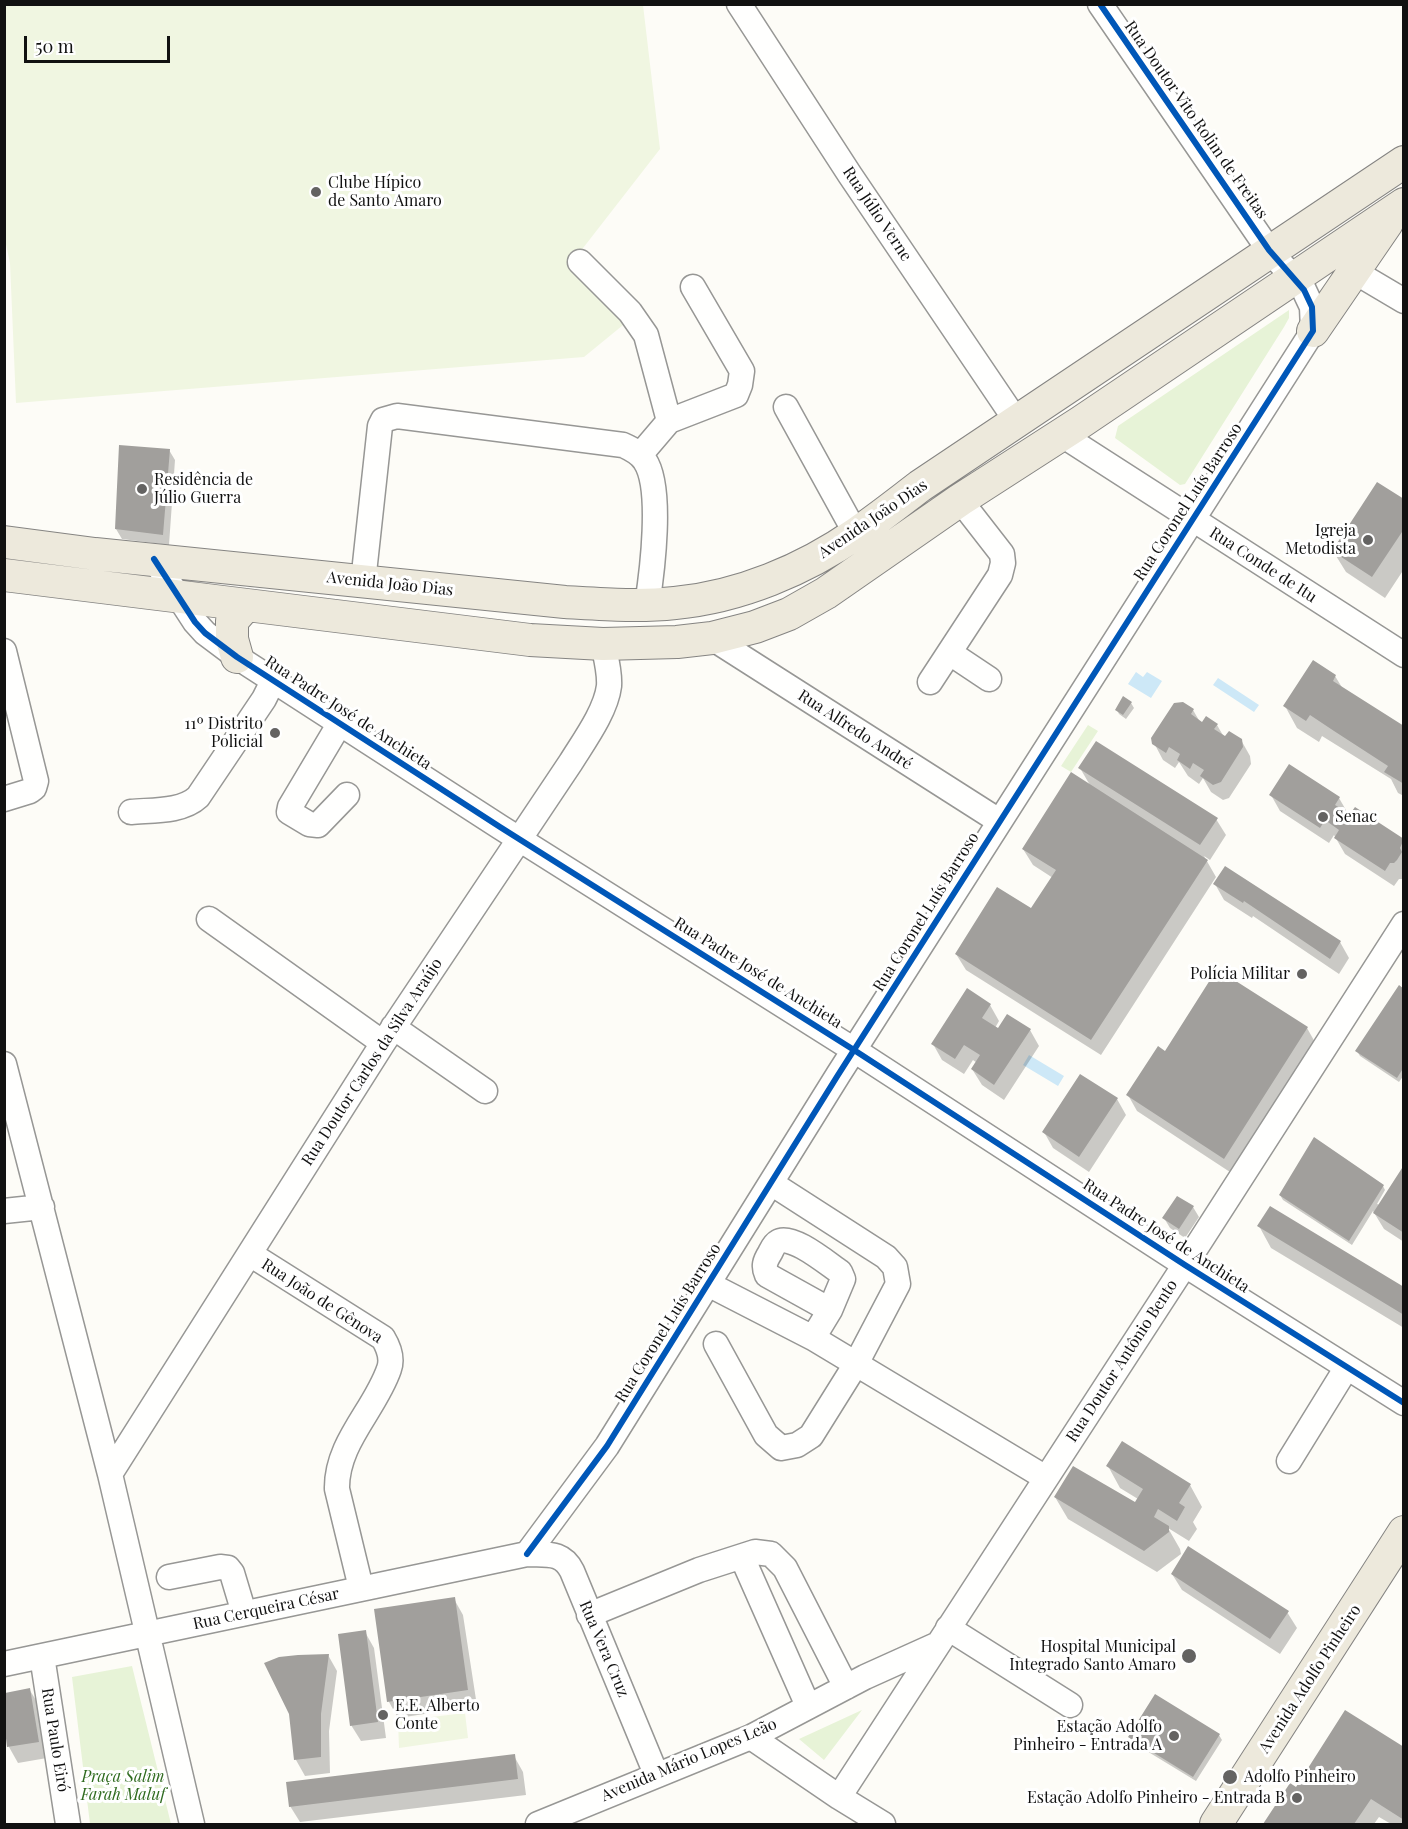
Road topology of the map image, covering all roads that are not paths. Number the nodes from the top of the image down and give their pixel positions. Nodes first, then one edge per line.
1 (739, 4) edge
2 (1100, 4) edge
3 (1404, 162) edge
4 (1400, 206) edge
5 (1269, 250) junction
6 (580, 262) dead end
7 (1355, 272) junction
8 (1294, 279) junction
9 (693, 287) dead end
10 (1404, 301) edge
11 (1313, 331) junction
12 (786, 407) dead end
13 (669, 421) junction
14 (1017, 422) junction
15 (1062, 435) junction
16 (640, 455) junction
17 (960, 500) junction
18 (1193, 520) junction
19 (856, 534) junction
20 (4, 542) edge
21 (154, 559) junction
22 (4, 575) edge
23 (363, 582) junction
24 (179, 597) junction
25 (246, 605) junction
26 (647, 605) junction
27 (712, 638) junction
28 (603, 644) junction
29 (4, 651) edge
30 (950, 653) junction
31 (1404, 655) edge
32 (237, 657) junction
33 (989, 679) dead end
34 (273, 681) junction
35 (930, 682) dead end
36 (340, 723) junction
37 (14, 732) edge
38 (347, 795) dead end
39 (4, 799) edge
40 (131, 812) dead end
41 (999, 821) junction
42 (519, 839) junction
43 (209, 919) dead end
44 (1404, 924) edge
45 (388, 1035) junction
46 (854, 1050) junction
47 (4, 1064) edge
48 (485, 1091) dead end
49 (771, 1183) junction
50 (42, 1207) junction
51 (4, 1211) edge
52 (250, 1254) junction
53 (1185, 1265) junction
54 (708, 1284) junction
55 (830, 1310) dead end
56 (813, 1338) junction
57 (716, 1344) dead end
58 (856, 1364) junction
59 (1347, 1367) junction
60 (1404, 1403) edge
61 (1289, 1461) dead end
62 (111, 1474) junction
63 (1046, 1478) junction
64 (1404, 1533) edge
65 (528, 1554) junction
66 (742, 1557) junction
67 (169, 1577) dead end
68 (361, 1588) junction
69 (244, 1613) junction
70 (589, 1615) junction
71 (146, 1634) junction
72 (942, 1636) junction
73 (42, 1656) junction
74 (4, 1664) edge
75 (846, 1687) junction
76 (1070, 1705) dead end
77 (808, 1706) junction
78 (751, 1737) junction
79 (656, 1774) junction
80 (839, 1797) junction
81 (68, 1824) edge
82 (192, 1824) edge
83 (538, 1824) edge
84 (883, 1824) edge
85 (1216, 1824) edge

1 - 14 street, Rua Júlio Verne
2 - 5 street, Rua Doutor Vito Rolim de Freitas
3 - 5 main road, Avenida João Dias
4 - 7 main road
4 - 8 main road, Avenida João Dias
5 - 8 street, Rua Doutor Vito Rolim de Freitas
5 - 14 main road, Avenida João Dias
6 - 13 street
7 - 10 street
7 - 11 main road
8 - 11 street
8 - 15 main road, Avenida João Dias
9 - 13 street
11 - 18 street, Rua Coronel Luís Barroso
12 - 19 street
13 - 16 street
14 - 19 main road, Avenida João Dias
15 - 17 main road, Avenida João Dias
15 - 18 street, Rua Conde de Itu
16 - 23 street
16 - 26 street
17 - 27 main road, Avenida João Dias
17 - 30 street
18 - 31 street, Rua Conde de Itu
18 - 41 street, Rua Coronel Luís Barroso
19 - 26 main road, Avenida João Dias
20 - 21 main road, Avenida João Dias
21 - 23 main road, Avenida João Dias
21 - 24 street, Rua Padre José de Anchieta
22 - 24 main road, Avenida João Dias
23 - 26 main road, Avenida João Dias
24 - 25 main road, Avenida João Dias
24 - 32 street, Rua Padre José de Anchieta
25 - 28 main road, Avenida João Dias
25 - 32 main road
27 - 28 main road, Avenida João Dias
27 - 41 street, Rua Alfredo André
28 - 42 street, Rua Doutor Carlos da Silva Araújo
29 - 37 street
30 - 33 street
30 - 35 street
32 - 34 street, Rua Padre José de Anchieta
34 - 36 street, Rua Padre José de Anchieta
34 - 40 street
36 - 38 street
36 - 42 street, Rua Padre José de Anchieta
37 - 39 street
41 - 46 street, Rua Coronel Luís Barroso
42 - 45 street, Rua Doutor Carlos da Silva Araújo
42 - 46 street, Rua Padre José de Anchieta
43 - 45 street
44 - 53 street, Rua Doutor Antônio Bento
45 - 48 street
45 - 52 street, Rua Doutor Carlos da Silva Araújo
46 - 49 street, Rua Coronel Luís Barroso
46 - 53 street, Rua Padre José de Anchieta
47 - 50 street
49 - 54 street, Rua Coronel Luís Barroso
49 - 58 street
50 - 51 street
50 - 62 street
52 - 62 street, Rua Doutor Carlos da Silva Araújo
52 - 68 street, Rua João de Gênova
53 - 59 street, Rua Padre José de Anchieta
53 - 63 street, Rua Doutor Antônio Bento
54 - 56 street
54 - 65 street, Rua Coronel Luís Barroso
55 - 56 street
56 - 58 street
57 - 58 street
58 - 63 street
59 - 60 street, Rua Padre José de Anchieta
59 - 61 street
62 - 71 street
63 - 72 street, Rua Doutor Antônio Bento
64 - 85 main road, Avenida Adolfo Pinheiro
65 - 68 street, Rua Cerqueira César
65 - 70 street, Rua Vera Cruz
66 - 70 street
66 - 75 street
66 - 77 street
67 - 69 street
68 - 69 street, Rua Cerqueira César
69 - 71 street, Rua Cerqueira César
70 - 79 street, Rua Vera Cruz
71 - 73 street, Rua Cerqueira César
71 - 82 street
72 - 75 street, Avenida Mário Lopes Leão
72 - 76 street
72 - 80 street, Rua Doutor Antônio Bento
73 - 74 street, Rua Cerqueira César
73 - 81 street, Rua Paulo Eiró
75 - 77 street, Avenida Mário Lopes Leão
77 - 78 street, Avenida Mário Lopes Leão
78 - 79 street, Avenida Mário Lopes Leão
78 - 80 street
79 - 83 street, Avenida Mário Lopes Leão
80 - 84 street

